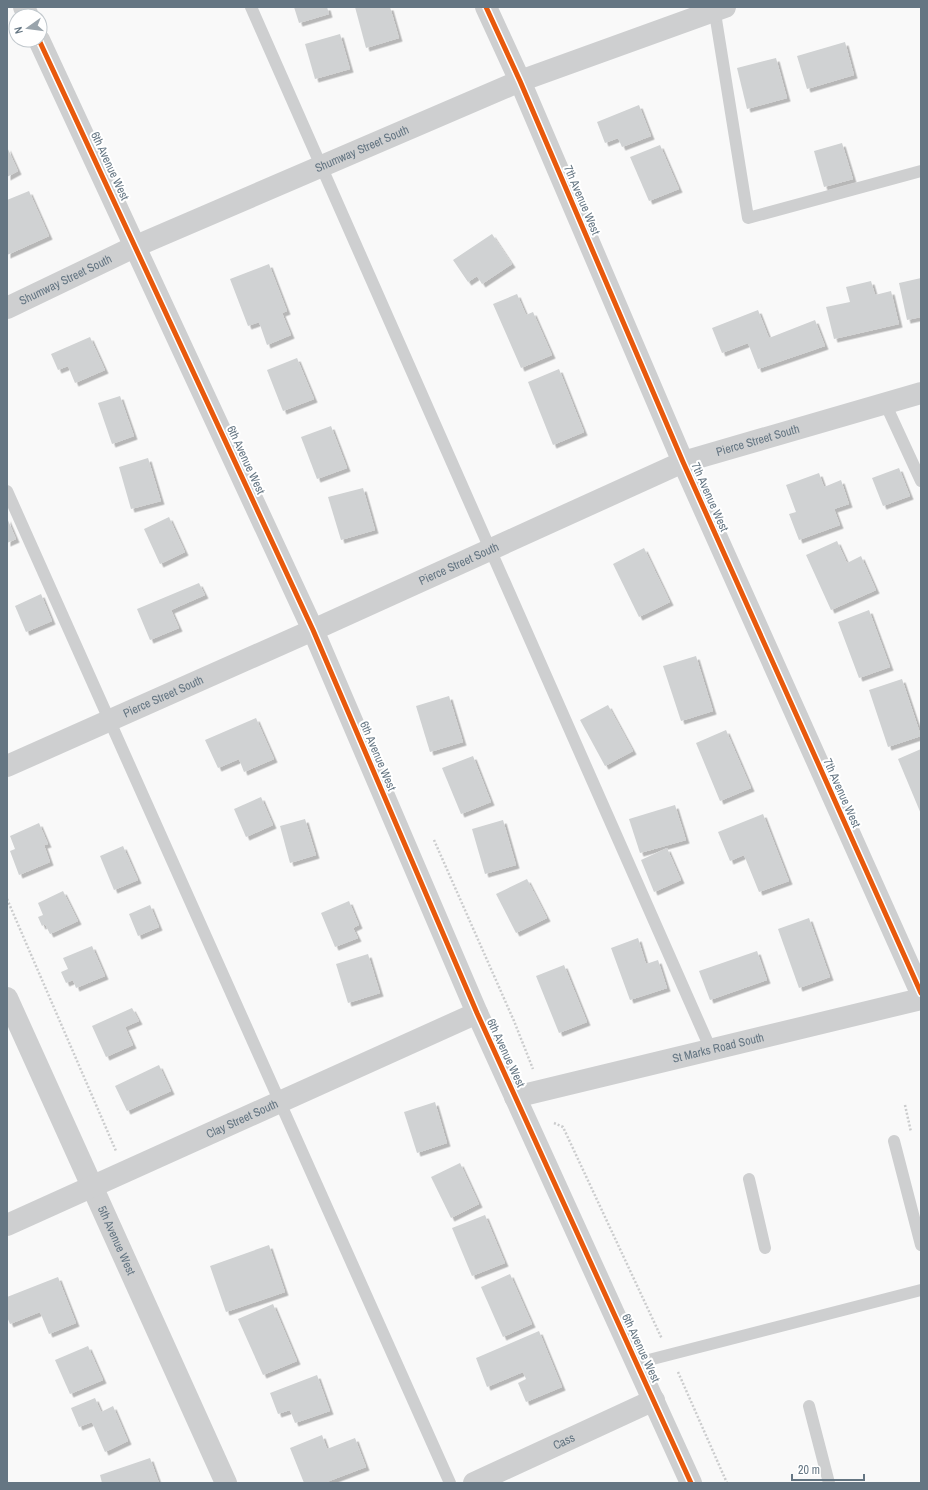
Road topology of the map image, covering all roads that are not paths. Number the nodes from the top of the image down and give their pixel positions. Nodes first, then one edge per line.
1 (251, 7) edge
2 (486, 7) edge
3 (717, 8) edge
4 (43, 48) edge
5 (520, 81) junction
6 (322, 166) junction
7 (921, 171) edge
8 (136, 246) junction
9 (7, 308) edge
10 (921, 393) edge
11 (885, 403) junction
12 (683, 462) junction
13 (921, 481) edge
14 (7, 491) edge
15 (490, 550) junction
16 (313, 630) junction
17 (109, 721) junction
18 (7, 766) edge
19 (921, 993) edge
20 (7, 998) edge
21 (921, 999) edge
22 (477, 1013) junction
23 (711, 1050) junction
24 (515, 1097) junction
25 (279, 1103) junction
26 (894, 1141) dead end
27 (749, 1179) dead end
28 (93, 1188) junction
29 (7, 1225) edge
30 (921, 1245) edge
31 (765, 1248) dead end
32 (921, 1290) edge
33 (637, 1363) junction
34 (654, 1400) junction
35 (808, 1406) dead end
36 (226, 1483) edge
37 (450, 1483) edge
38 (474, 1483) edge
39 (691, 1483) edge
40 (829, 1483) edge

1 - 6 lane
2 - 5 street, 7th Avenue West
3 - 5 street, Shumway Street South
3 - 7 lane
4 - 8 street, 6th Avenue West
5 - 6 street, Shumway Street South
5 - 12 street, 7th Avenue West
6 - 8 street, Shumway Street South
6 - 15 lane
8 - 9 street, Shumway Street South
8 - 16 street, 6th Avenue West
10 - 11 street, Pierce Street South
11 - 12 street, Pierce Street South
11 - 13 lane
12 - 15 street, Pierce Street South
12 - 19 street, 7th Avenue West
14 - 17 lane
15 - 16 street, Pierce Street South
15 - 23 lane
16 - 17 street, Pierce Street South
16 - 22 street, 6th Avenue West
17 - 18 street, Pierce Street South
17 - 25 lane
20 - 28 street, 5th Avenue West
21 - 23 street, St Marks Road South
22 - 24 street, 6th Avenue West
22 - 25 street, Clay Street South
23 - 24 street, St Marks Road South
24 - 33 street, 6th Avenue West
25 - 28 street, Clay Street South
25 - 37 lane
26 - 30 lane
27 - 31 lane
28 - 29 street, Clay Street South
28 - 36 street, 5th Avenue West
32 - 33 lane
33 - 34 street, 6th Avenue West
34 - 38 street, Cass
34 - 39 street, 6th Avenue West
35 - 40 lane

